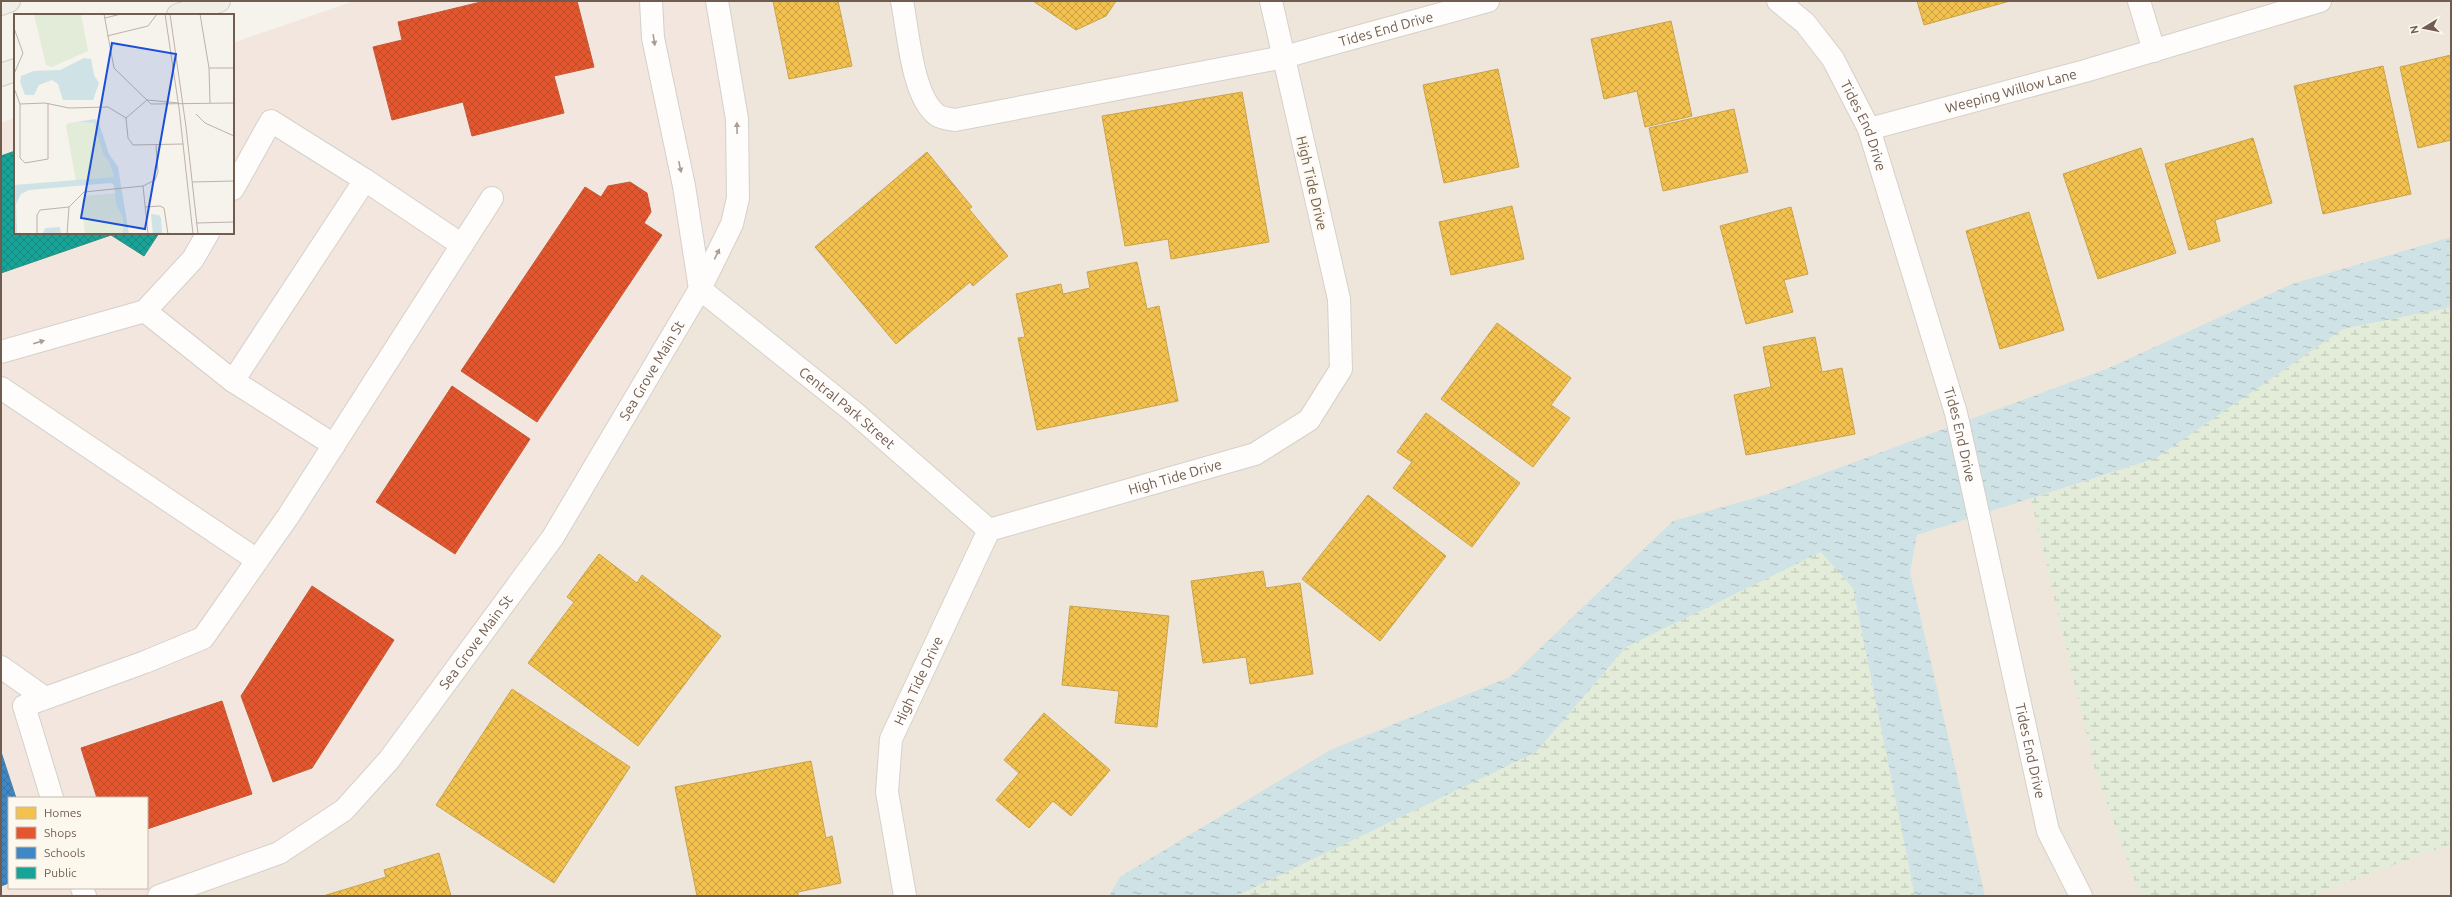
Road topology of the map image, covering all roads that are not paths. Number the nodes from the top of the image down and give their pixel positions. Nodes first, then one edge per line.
1 (9, 1) edge
2 (219, 1) edge
3 (651, 1) edge
4 (717, 1) edge
5 (902, 1) edge
6 (1270, 1) edge
7 (1488, 1) edge
8 (1778, 1) edge
9 (2139, 1) edge
10 (2320, 1) edge
11 (1, 4) edge
12 (181, 14) edge
13 (2154, 51) junction
14 (1284, 58) junction
15 (14, 70) edge
16 (1, 75) edge
17 (1869, 129) junction
18 (365, 180) junction
19 (234, 187) edge
20 (492, 198) dead end
21 (207, 234) edge
22 (462, 245) junction
23 (700, 289) junction
24 (145, 311) junction
25 (1, 352) edge
26 (233, 381) junction
27 (1, 388) edge
28 (334, 445) junction
29 (990, 530) junction
30 (257, 560) junction
31 (1, 667) edge
32 (45, 698) junction
33 (52, 797) edge
34 (159, 896) edge
35 (905, 896) edge
36 (2080, 896) edge

1 - 11 main road
2 - 12 main road
3 -> 23 street
23 -> 4 street, Sea Grove Main St
5 - 14 street, Tides End Drive
6 - 14 street, High Tide Drive
7 - 14 street, Tides End Drive
8 - 17 street, Tides End Drive
9 - 13 street
10 - 13 street, Weeping Willow Lane
13 - 17 street, Weeping Willow Lane
14 - 29 street, High Tide Drive
15 - 16 main road
17 - 36 street, Tides End Drive
18 - 19 street
18 - 22 street
18 - 26 street
20 - 22 street
21 - 24 street
22 - 28 street
23 - 29 street, Central Park Street
23 - 34 street, Sea Grove Main St
25 -> 24 street
24 - 26 street
26 - 28 street
27 - 30 street
28 - 30 street
29 - 35 street, High Tide Drive
30 - 32 street
31 - 32 street
32 - 33 street

